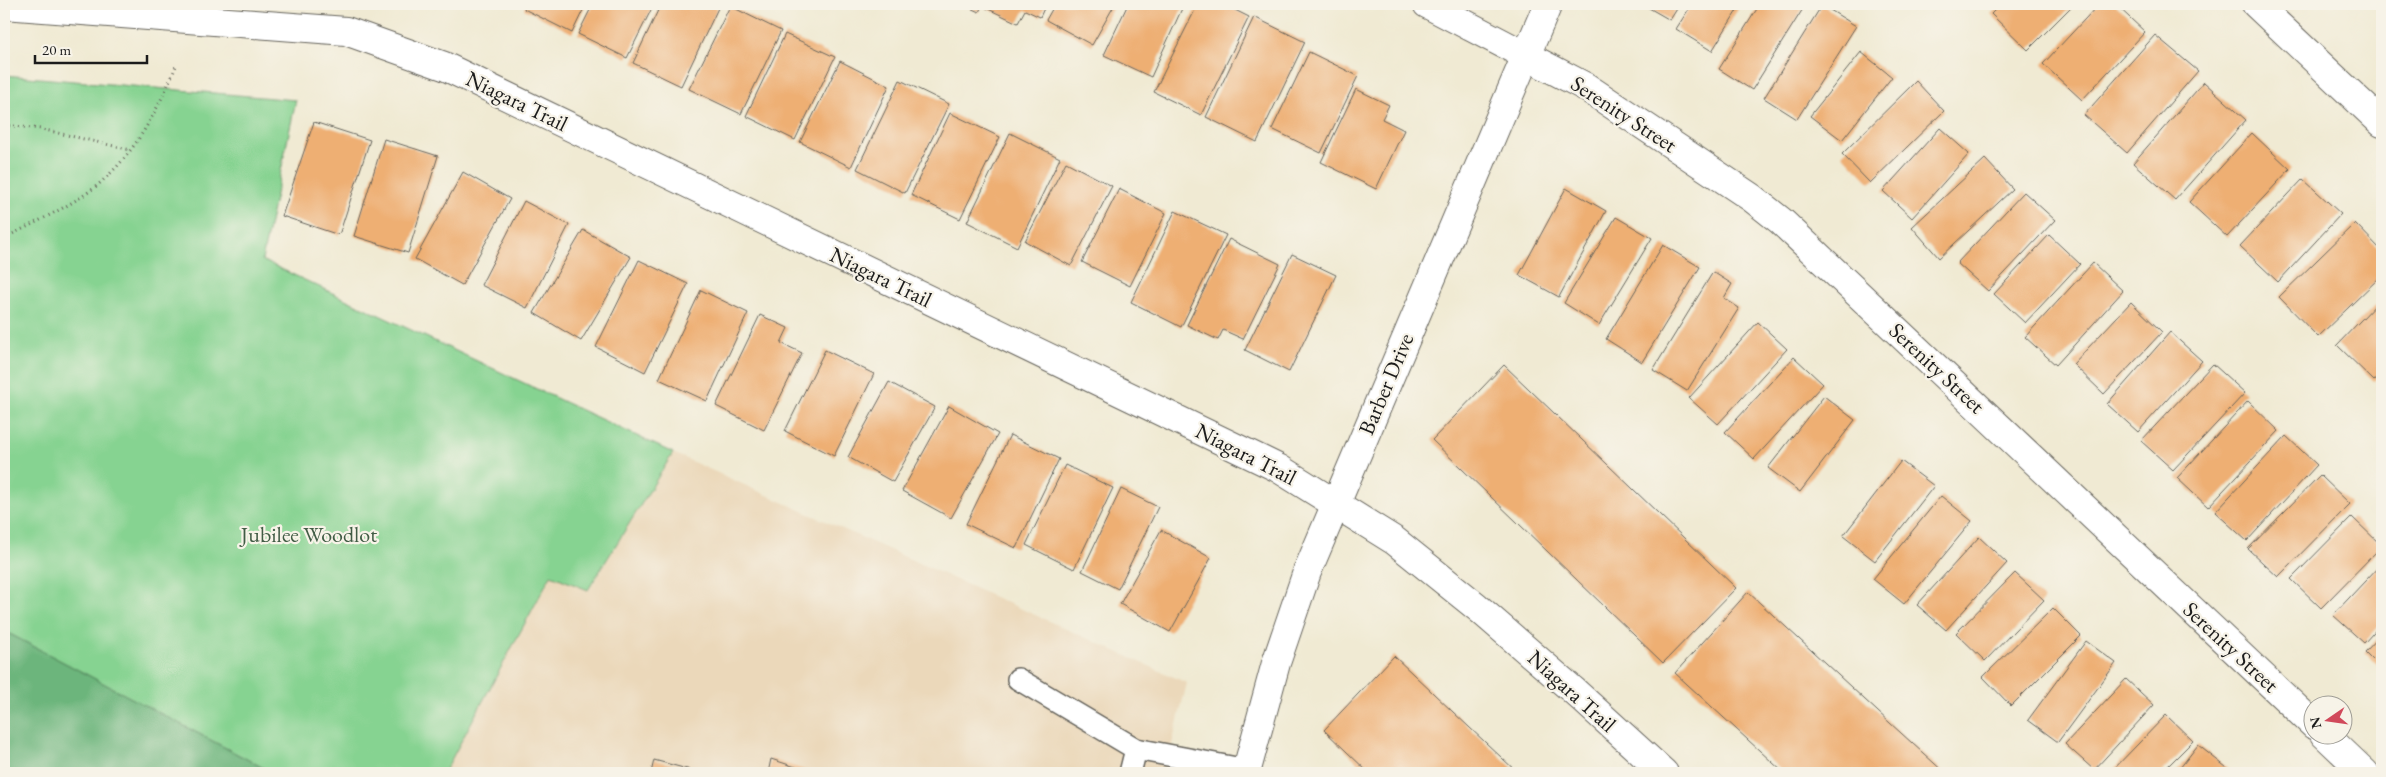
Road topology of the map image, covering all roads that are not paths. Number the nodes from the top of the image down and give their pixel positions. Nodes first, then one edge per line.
1 (1427, 4) edge
2 (1548, 4) edge
3 (2256, 4) edge
4 (4, 5) edge
5 (1527, 55) junction
6 (2382, 123) edge
7 (1335, 504) junction
8 (1018, 679) dead end
9 (2304, 716) edge
10 (2334, 744) edge
11 (1136, 749) junction
12 (1247, 772) edge
13 (1130, 773) edge
14 (1664, 773) edge
15 (2364, 773) edge

1 - 5 street, Serenity Street
2 - 5 street, Barber Drive
3 - 6 street
4 - 7 street, Niagara Trail
5 - 7 street, Barber Drive
5 - 9 street, Serenity Street
7 - 12 street, Barber Drive
7 - 14 street, Niagara Trail
8 - 11 lane
10 - 15 street
11 - 12 lane
11 - 13 lane

